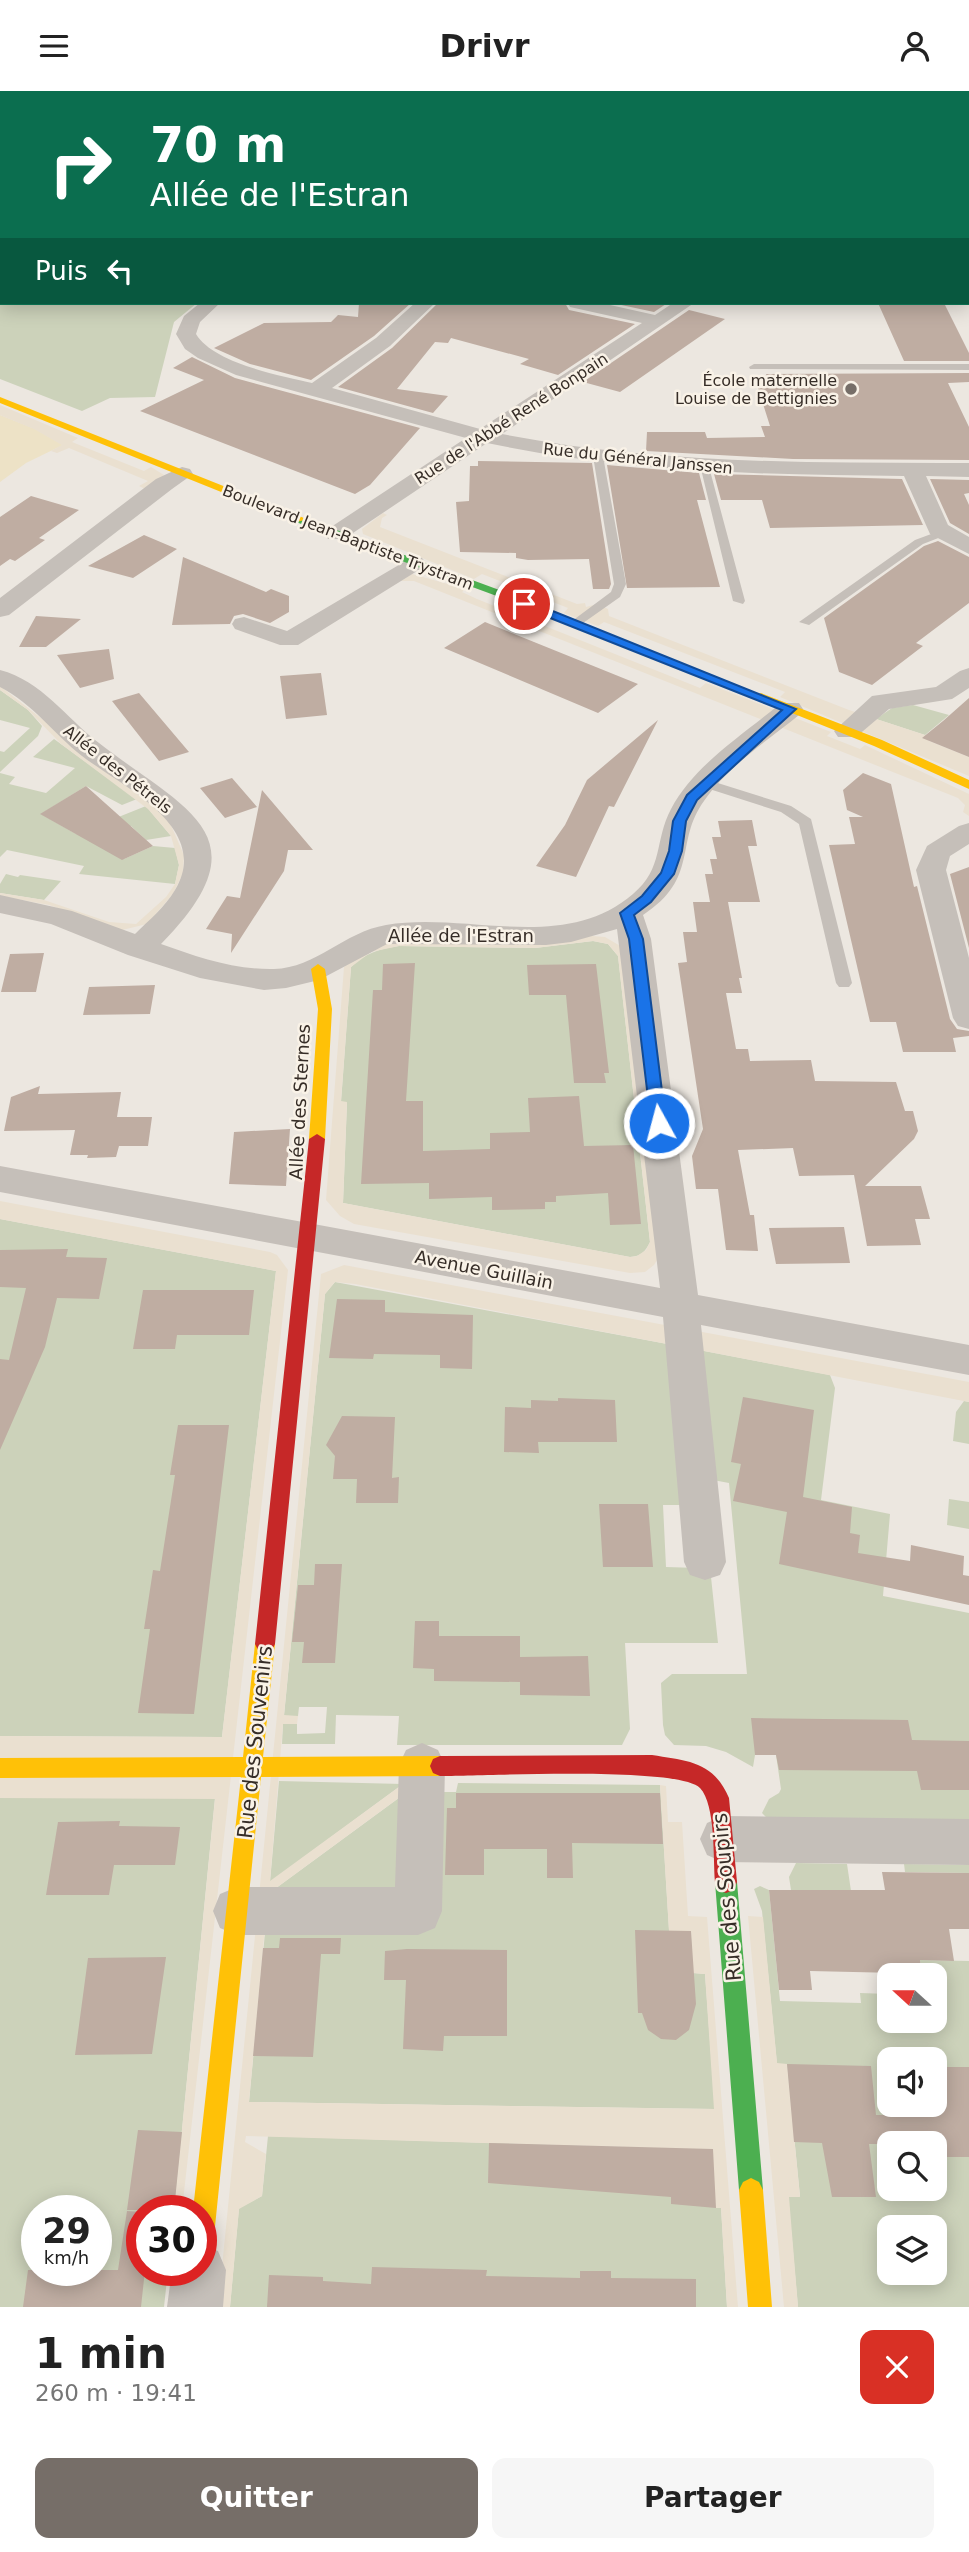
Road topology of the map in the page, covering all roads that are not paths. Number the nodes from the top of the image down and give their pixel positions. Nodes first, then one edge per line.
1 (209, 305) edge
2 (424, 305) edge
3 (585, 305) edge
4 (682, 305) edge
5 (658, 321) junction
6 (754, 367) dead end
7 (969, 367) edge
8 (315, 390) junction
9 (0, 400) edge
10 (482, 437) junction
11 (598, 456) junction
12 (704, 467) junction
13 (912, 470) junction
14 (969, 470) edge
15 (182, 474) junction
16 (942, 533) junction
17 (336, 534) junction
18 (969, 547) edge
19 (414, 563) junction
20 (739, 601) dead end
21 (0, 610) edge
22 (805, 622) dead end
23 (244, 624) dead end
24 (576, 624) junction
25 (969, 675) edge
26 (0, 678) edge
27 (790, 709) junction
28 (847, 731) junction
29 (705, 783) junction
30 (969, 785) edge
31 (969, 832) edge
32 (0, 904) edge
33 (627, 913) junction
34 (139, 947) junction
35 (318, 969) junction
36 (844, 983) dead end
37 (969, 1018) edge
38 (0, 1179) edge
39 (309, 1238) junction
40 (681, 1306) junction
41 (969, 1360) edge
42 (705, 1562) dead end
43 (422, 1765) junction
44 (253, 1766) junction
45 (0, 1767) edge
46 (723, 1839) junction
47 (969, 1842) edge
48 (237, 1911) junction
49 (206, 2195) edge
50 (197, 2286) edge
51 (195, 2307) edge
52 (760, 2307) edge

1 - 8 street, Rue du Général Janssen
2 - 8 street
3 - 5 street
4 - 5 street, Rue de l'Abbé René Bonpain
5 - 10 street, Rue de l'Abbé René Bonpain
6 - 7 lane
8 - 10 street, Rue du Général Janssen
9 - 15 street, Boulevard Jean-Baptiste Trystram
10 - 11 street, Rue du Général Janssen
10 - 17 street, Rue de l'Abbé René Bonpain
11 - 12 street, Rue du Général Janssen
11 - 24 lane
12 - 13 street, Rue du Général Janssen
12 - 20 lane
13 - 14 street, Rue du Général Janssen
13 - 16 street
15 - 17 street, Boulevard Jean-Baptiste Trystram
15 - 21 street
16 - 18 street
16 - 22 lane
17 - 19 street, Boulevard Jean-Baptiste Trystram
19 - 23 street
19 - 24 street, Boulevard Jean-Baptiste Trystram
24 - 27 street, Boulevard Jean-Baptiste Trystram
25 - 28 street
26 - 34 street, Allée des Pétrels
27 - 28 street, Boulevard Jean-Baptiste Trystram
27 - 29 street, Allée de l'Estran
28 - 30 street, Boulevard Jean-Baptiste Trystram
29 - 33 street, Allée de l'Estran
29 - 36 lane
31 - 37 street
32 - 34 street, Allée de l'Estran
33 - 35 street, Allée de l'Estran
33 - 40 street
34 - 35 street, Allée de l'Estran
35 - 39 street, Allée des Sternes
38 - 39 street, Avenue Guillain
39 - 40 street, Avenue Guillain
39 - 44 street, Rue des Souvenirs
40 - 41 street, Avenue Guillain
40 - 42 street
43 - 44 street, Rue des Soupirs
43 - 46 street, Rue des Soupirs
43 - 48 street
44 - 45 street, Rue des Soupirs
44 - 48 street, Rue des Souvenirs
46 - 47 street
46 - 52 street, Rue des Soupirs
48 - 49 street, Rue des Souvenirs
50 - 51 street

